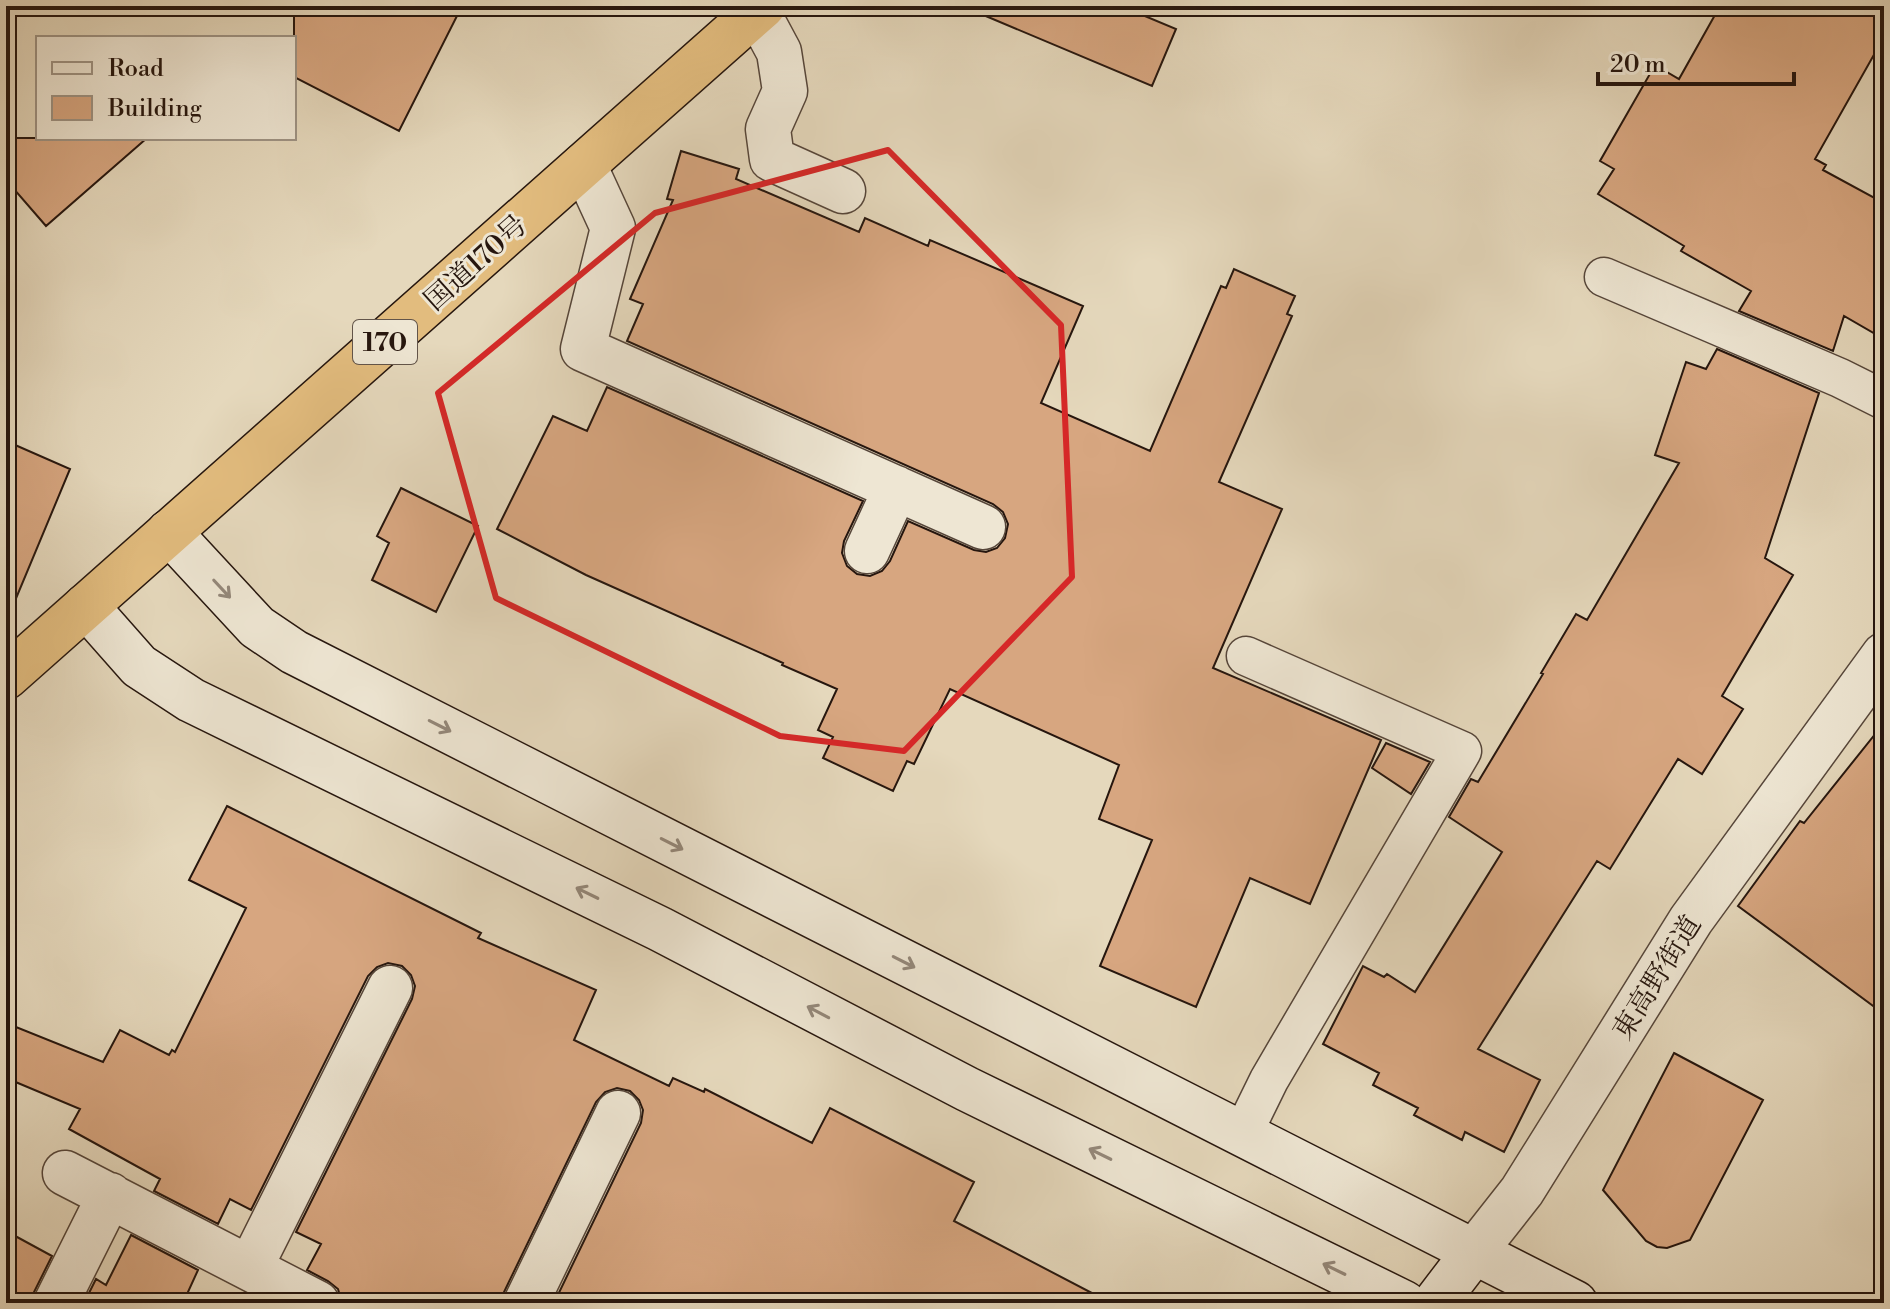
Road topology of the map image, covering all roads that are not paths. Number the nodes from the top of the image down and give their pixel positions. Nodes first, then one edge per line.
1 (760, 9) edge
2 (584, 165) junction
3 (843, 191) dead end
4 (1604, 277) dead end
5 (1884, 400) edge
6 (896, 488) junction
7 (983, 527) dead end
8 (169, 532) junction
9 (867, 551) dead end
10 (86, 606) junction
11 (1884, 655) edge
12 (1246, 656) dead end
13 (6, 677) edge
14 (390, 988) dead end
15 (618, 1113) dead end
16 (1242, 1135) junction
17 (65, 1173) dead end
18 (110, 1195) junction
19 (1474, 1252) junction
20 (250, 1268) junction
21 (56, 1303) edge
22 (317, 1303) edge
23 (526, 1303) edge
24 (1404, 1303) edge
25 (1435, 1303) edge
26 (1575, 1303) edge

1 - 2 highway, 国道170号 / 170
1 - 3 street
2 - 6 street
2 - 8 highway, 国道170号 / 170
4 - 5 lane
6 - 7 street
6 - 9 street
8 - 10 highway, 国道170号 / 170
8 -> 16 street
10 - 13 highway, 国道170号 / 170
24 -> 10 street
11 - 19 street, 東高野街道
12 - 16 lane
14 - 20 street
15 - 23 street
16 - 19 street
17 - 18 street
18 - 20 street
18 - 21 street
19 - 25 street, 東高野街道
19 - 26 street
20 - 22 street

